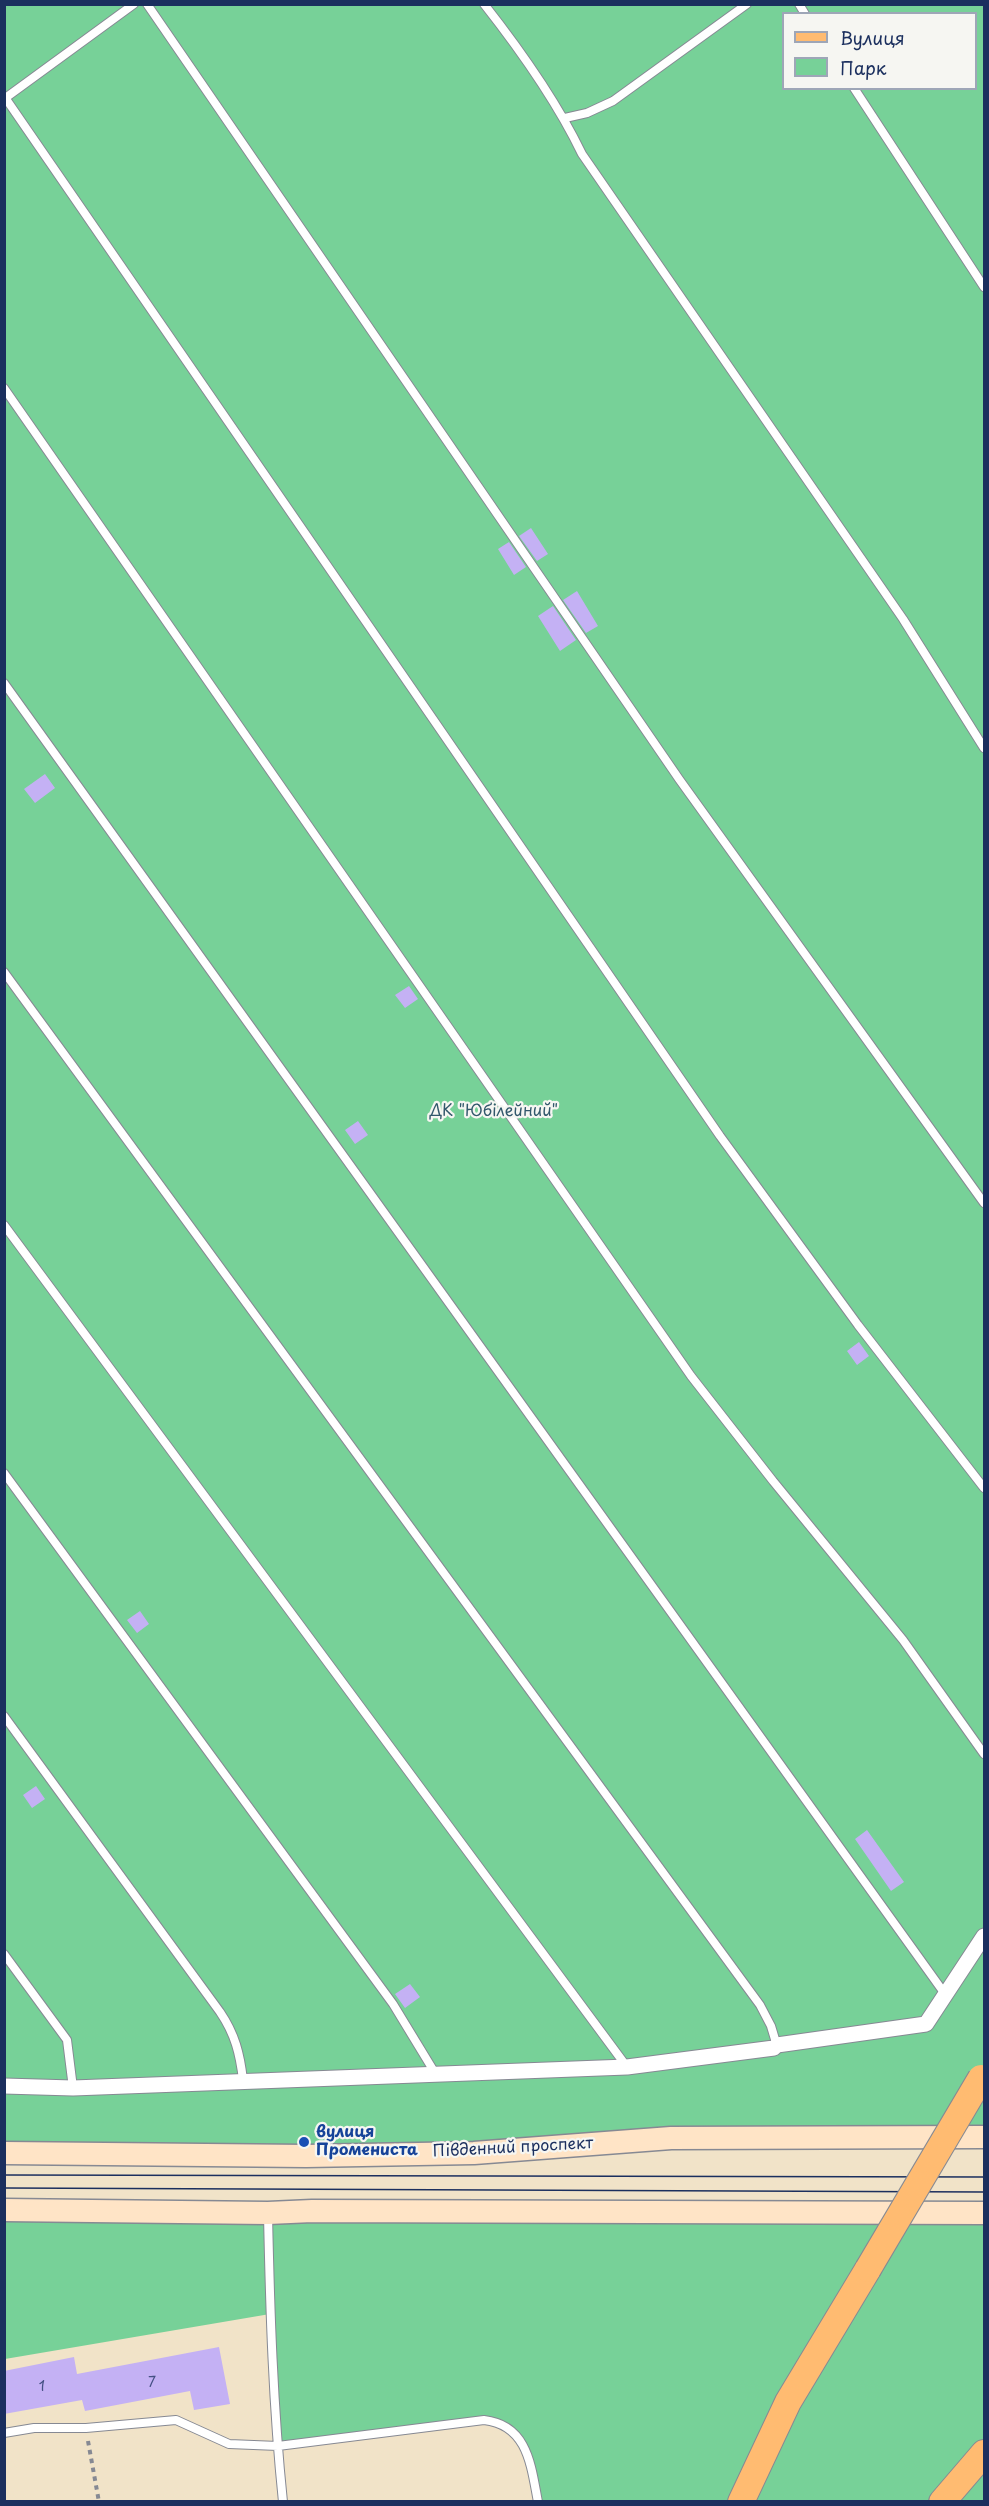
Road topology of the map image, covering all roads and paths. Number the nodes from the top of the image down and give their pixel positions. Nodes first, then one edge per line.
1 (134, 4) edge
2 (147, 4) edge
3 (484, 4) edge
4 (747, 4) edge
5 (855, 90) edge
6 (5, 98) edge
7 (565, 118) junction
8 (984, 287) edge
9 (4, 388) edge
10 (4, 683) edge
11 (984, 748) edge
12 (4, 972) edge
13 (984, 1203) edge
14 (4, 1225) edge
15 (4, 1473) edge
16 (984, 1488) edge
17 (4, 1716) edge
18 (984, 1754) edge
19 (984, 1936) edge
20 (4, 1954) edge
21 (945, 1994) junction
22 (776, 2047) junction
23 (627, 2067) junction
24 (435, 2073) junction
25 (983, 2075) edge
26 (243, 2080) junction
27 (4, 2086) edge
28 (73, 2088) junction
29 (984, 2137) edge
30 (4, 2153) edge
31 (4, 2211) edge
32 (268, 2213) junction
33 (984, 2213) edge
34 (86, 2428) junction
35 (4, 2433) edge
36 (278, 2446) junction
37 (984, 2453) edge
38 (99, 2502) edge
39 (283, 2502) edge
40 (537, 2502) edge
41 (741, 2502) edge
42 (942, 2502) edge

1 - 6 lane
2 - 13 lane
3 - 7 lane
4 - 7 lane
5 - 8 lane
6 - 16 lane
7 - 11 lane
9 - 18 lane
10 - 21 lane
12 - 22 lane
14 - 23 lane
15 - 24 lane
17 - 26 lane
19 - 21 street
20 - 28 lane
21 - 22 street
22 - 23 street
23 - 24 street
24 - 26 street
25 - 41 main road, bridge
26 - 28 street
27 - 28 street
29 - 30 main road, Південний проспект
31 - 32 main road
32 - 33 main road
32 - 36 lane
34 - 35 lane
34 - 36 lane
34 - 38 path
36 - 39 lane
36 - 40 lane
37 - 42 main road

